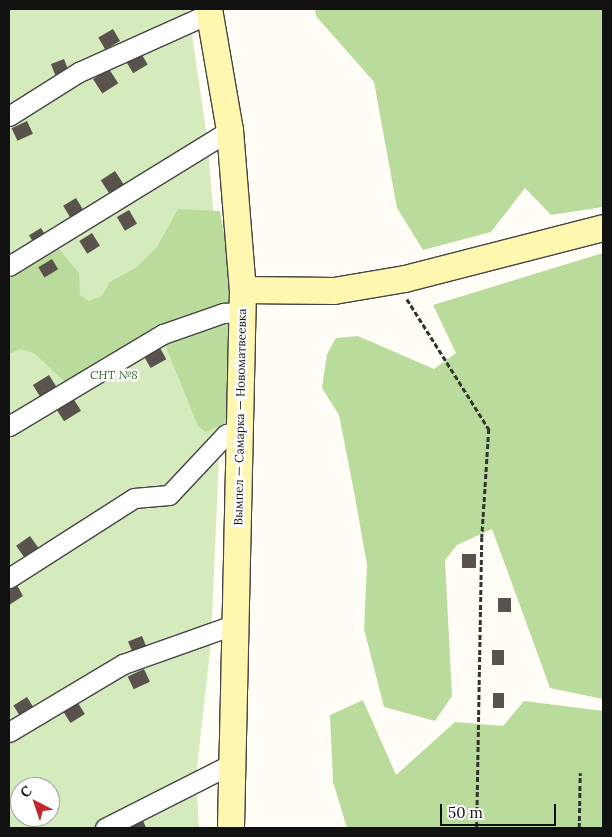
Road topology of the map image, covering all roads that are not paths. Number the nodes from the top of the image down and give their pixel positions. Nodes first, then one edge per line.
1 (210, 11) edge
2 (9, 116) edge
3 (230, 130) junction
4 (603, 228) edge
5 (9, 266) edge
6 (242, 301) junction
7 (9, 426) edge
8 (242, 429) junction
9 (9, 578) edge
10 (233, 625) junction
11 (9, 732) edge
12 (231, 764) junction
13 (105, 828) edge
14 (231, 828) edge

1 - 2 street
1 - 3 main road, Вымпел — Самарка — Новоматвеевка
3 - 5 street
3 - 6 main road, Вымпел — Самарка — Новоматвеевка
4 - 6 main road
6 - 7 street
6 - 8 main road, Вымпел — Самарка — Новоматвеевка
8 - 9 street
8 - 10 main road, Вымпел — Самарка — Новоматвеевка
10 - 11 street
10 - 12 main road, Вымпел — Самарка — Новоматвеевка
12 - 13 street
12 - 14 main road, Вымпел — Самарка — Новоматвеевка

